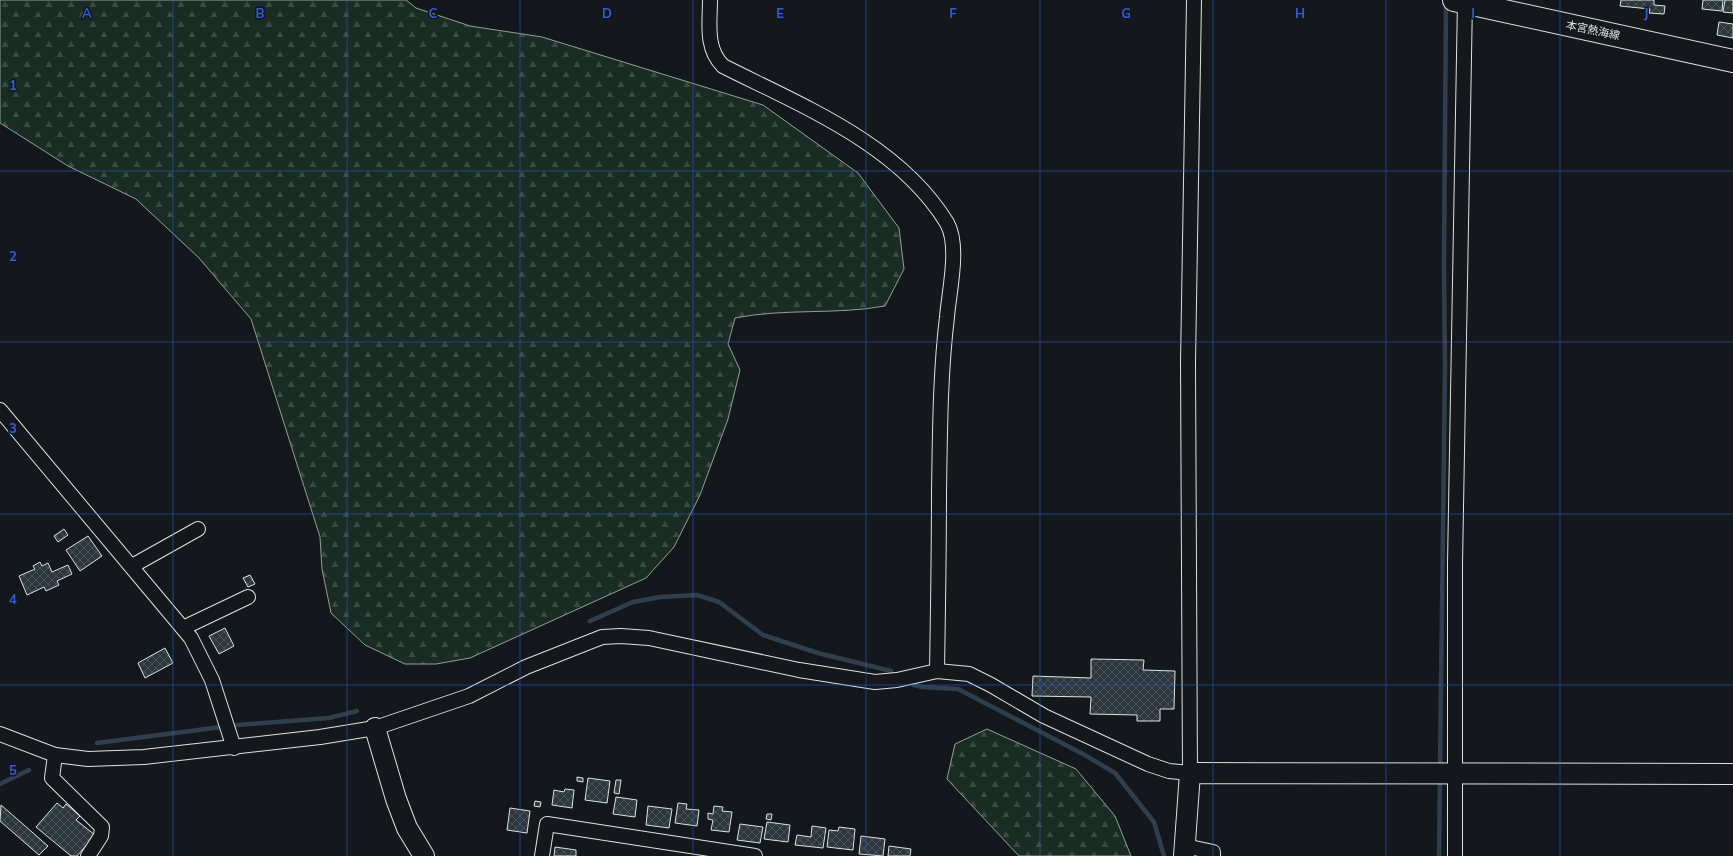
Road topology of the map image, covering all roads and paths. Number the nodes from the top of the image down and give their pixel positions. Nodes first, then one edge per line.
1 (710, 0) edge
2 (1194, 0) edge
3 (1461, 1) edge
4 (1733, 61) edge
5 (0, 410) edge
6 (198, 529) dead end
7 (132, 566) junction
8 (248, 597) dead end
9 (183, 628) junction
10 (937, 671) junction
11 (375, 728) junction
12 (0, 734) edge
13 (234, 748) junction
14 (55, 755) junction
15 (1190, 774) junction
16 (1456, 774) junction
17 (1733, 774) edge
18 (1185, 851) edge
19 (88, 856) edge
20 (424, 856) edge
21 (542, 856) edge
22 (755, 856) edge
23 (1213, 856) edge
24 (1455, 856) edge

1 - 10 street
2 - 15 street
3 - 4 main road, 本宮熱海線
3 - 16 street
5 - 7 street
6 - 7 street
7 - 9 street
8 - 9 street
9 - 13 street
10 - 11 street
10 - 15 street
11 - 13 street
11 - 20 street
12 - 14 street
13 - 14 street
14 - 19 street
15 - 16 street
15 - 18 street
16 - 17 street
16 - 24 street
18 - 23 street
21 - 22 street

